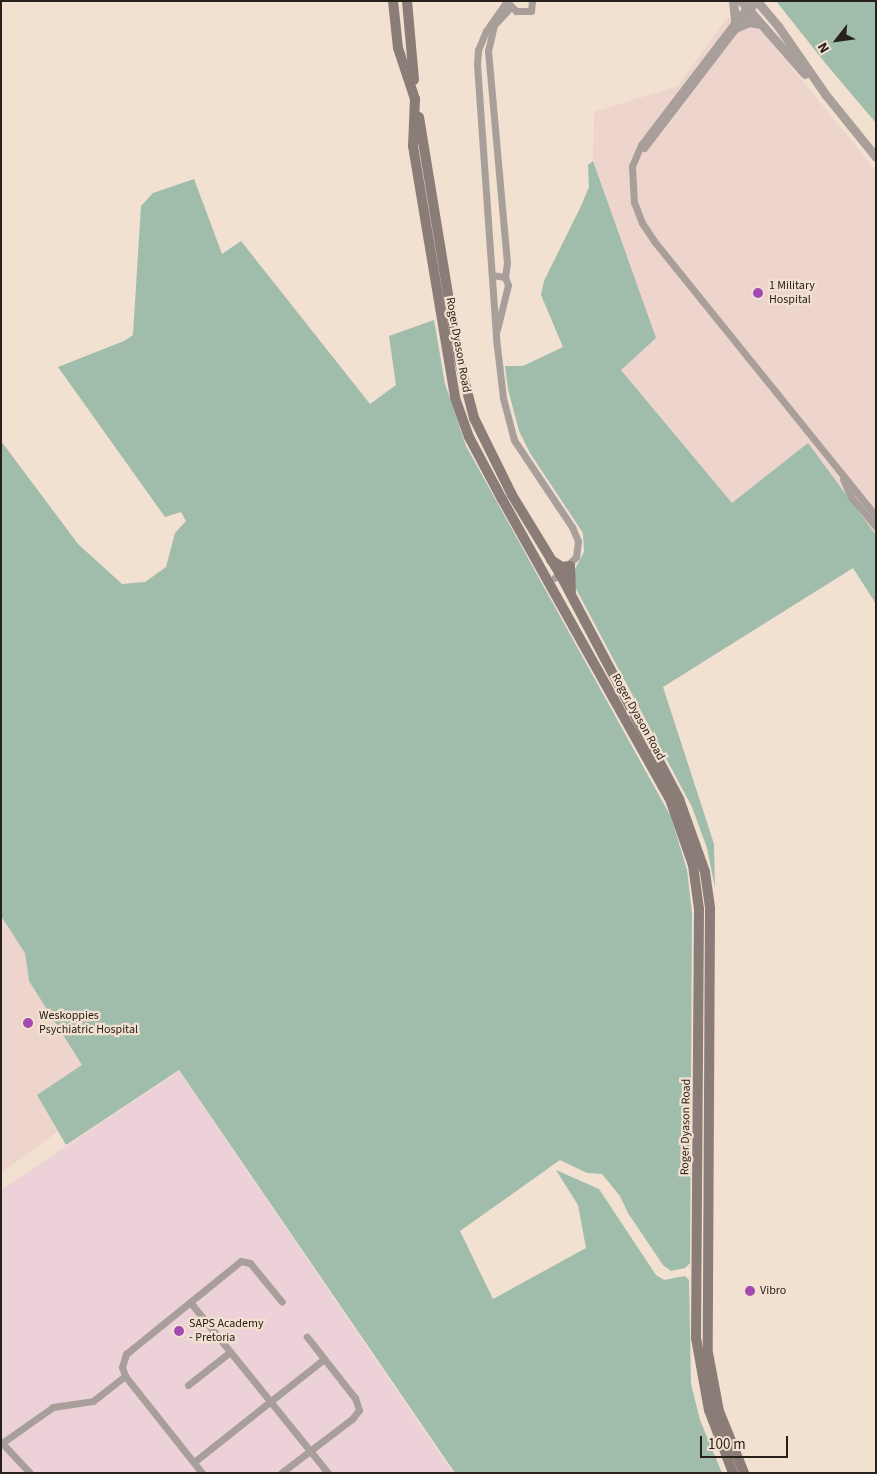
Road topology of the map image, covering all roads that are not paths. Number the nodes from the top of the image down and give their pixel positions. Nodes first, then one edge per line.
1 (393, 1) edge
2 (407, 1) edge
3 (532, 1) edge
4 (733, 1) edge
5 (757, 1) edge
6 (509, 3) edge
7 (747, 5) edge
8 (735, 24) junction
9 (760, 24) junction
10 (478, 50) junction
11 (488, 51) junction
12 (825, 94) junction
13 (876, 157) edge
14 (492, 275) junction
15 (505, 277) junction
16 (496, 338) junction
17 (841, 474) junction
18 (502, 499) junction
19 (876, 516) edge
20 (876, 527) edge
21 (548, 555) junction
22 (570, 566) junction
23 (557, 576) junction
24 (572, 596) junction
25 (622, 713) junction
26 (699, 1021) junction
27 (710, 1021) junction
28 (190, 1302) junction
29 (282, 1302) dead end
30 (307, 1337) dead end
31 (230, 1352) junction
32 (324, 1359) junction
33 (125, 1376) junction
34 (188, 1385) dead end
35 (270, 1402) junction
36 (2, 1443) edge
37 (310, 1450) junction
38 (194, 1462) junction
39 (30, 1473) edge
40 (202, 1473) edge
41 (281, 1473) edge
42 (328, 1473) edge
43 (734, 1473) edge
44 (744, 1473) edge

1 - 18 main road, Roger Dyason Road
2 - 21 main road, Roger Dyason Road
3 - 6 street
4 - 8 street
5 - 7 street
5 - 12 street
6 - 10 street
6 - 11 street
7 - 8 street
7 - 9 street
8 - 9 street
8 - 17 street
9 - 12 street
10 - 11 street
10 - 14 street
11 - 15 street
12 - 13 street
14 - 15 street
14 - 16 street
15 - 16 street
16 - 22 street
17 - 19 street
17 - 20 street
18 - 23 main road
18 - 25 main road, Roger Dyason Road
21 - 22 main road
21 - 23 main road, Roger Dyason Road
22 - 23 street
22 - 24 main road
23 - 24 main road, Roger Dyason Road
23 - 25 main road
24 - 27 main road, Roger Dyason Road
25 - 26 main road, Roger Dyason Road
26 - 27 main road
26 - 43 main road, Roger Dyason Road
27 - 44 main road, Roger Dyason Road
28 - 29 street
28 - 31 street
28 - 33 street
30 - 32 street
31 - 34 street
31 - 35 street
32 - 35 street
32 - 37 street
33 - 36 street
33 - 38 street
35 - 37 street
35 - 38 street
36 - 39 street
37 - 41 street
37 - 42 street
38 - 40 street

